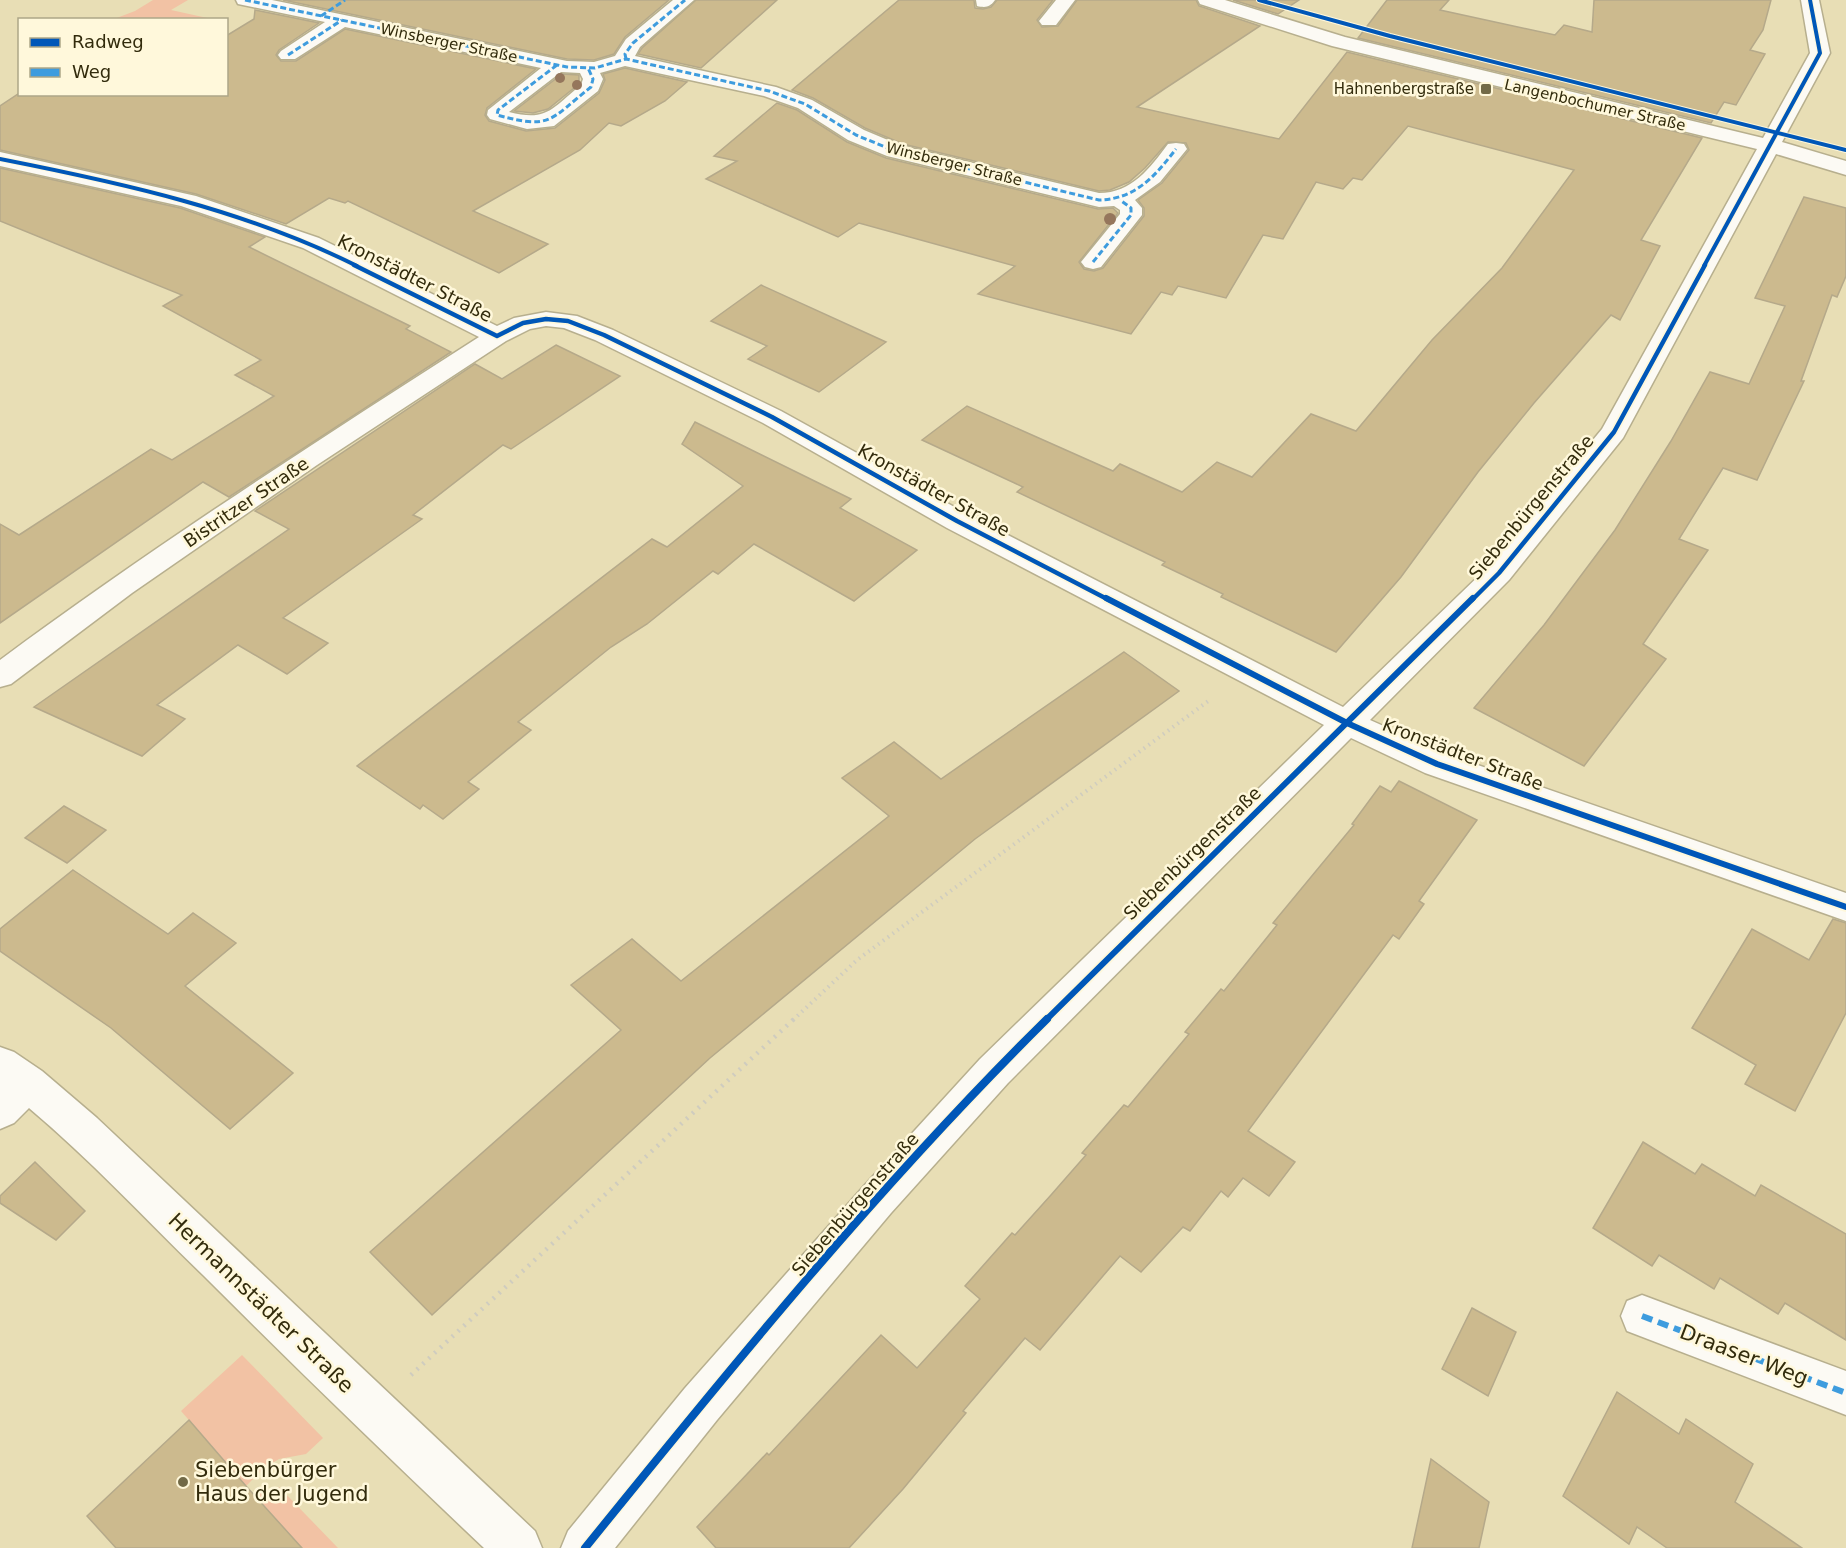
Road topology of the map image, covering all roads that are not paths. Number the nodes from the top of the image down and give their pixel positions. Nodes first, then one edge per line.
1 (245, 0) edge
2 (685, 0) edge
3 (1066, 0) edge
4 (1207, 0) edge
5 (1810, 0) edge
6 (343, 10) edge
7 (1049, 21) dead end
8 (288, 55) dead end
9 (626, 59) junction
10 (557, 65) junction
11 (588, 68) junction
12 (1771, 146) junction
13 (1176, 150) dead end
14 (0, 159) edge
15 (1846, 168) edge
16 (1120, 200) junction
17 (1093, 262) dead end
18 (497, 336) junction
19 (0, 676) edge
20 (1347, 723) junction
21 (1846, 907) edge
22 (9, 1086) edge
23 (1642, 1316) dead end
24 (1846, 1394) edge
25 (518, 1548) edge
26 (585, 1548) edge

1 - 6 street, Winsberger Straße
2 - 9 street
3 - 7 street
4 - 12 street, Langenbochumer Straße
5 - 12 street
6 - 8 street
6 - 10 street, Winsberger Straße
9 - 11 street, Winsberger Straße
9 - 16 street, Winsberger Straße
10 - 11 street, Winsberger Straße
10 - 11 street, Winsberger Straße
12 - 15 street, Langenbochumer Straße
12 - 20 street, Siebenbürgenstraße
13 - 16 street
14 - 18 street, Kronstädter Straße
16 - 17 street
18 - 19 street, Bistritzer Straße
18 - 20 street, Kronstädter Straße
20 - 21 street, Kronstädter Straße
20 - 26 street, Siebenbürgenstraße
22 - 25 street, Hermannstädter Straße
23 - 24 street, Draaser Weg

